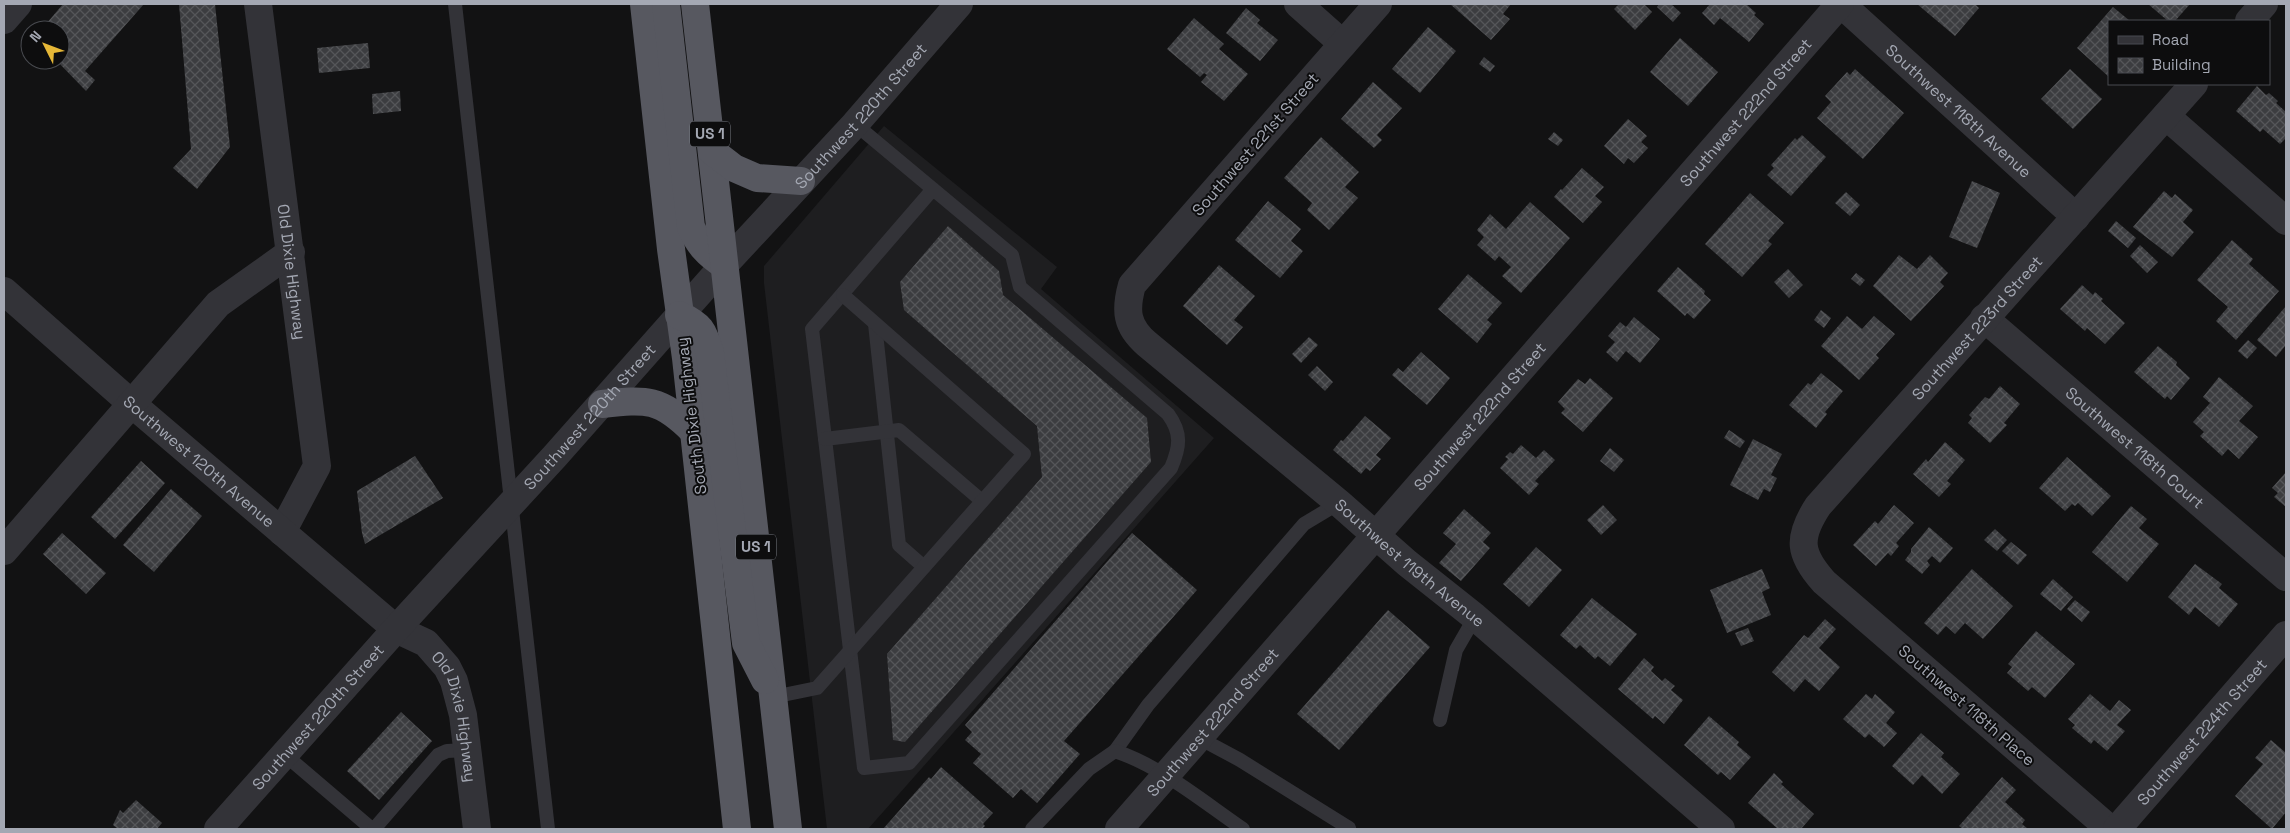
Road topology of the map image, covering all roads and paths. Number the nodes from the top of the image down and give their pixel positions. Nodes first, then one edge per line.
1 (18, 4) edge
2 (258, 4) edge
3 (455, 4) edge
4 (644, 4) edge
5 (666, 4) edge
6 (695, 4) edge
7 (959, 4) edge
8 (1298, 4) edge
9 (1378, 4) edge
10 (1841, 4) edge
11 (2264, 4) edge
12 (4, 20) edge
13 (2250, 20) edge
14 (1343, 44) junction
15 (2193, 85) edge
16 (2166, 116) junction
17 (855, 124) junction
18 (712, 151) junction
19 (801, 181) junction
20 (933, 189) junction
21 (2076, 217) junction
22 (2286, 221) edge
23 (291, 252) junction
24 (724, 265) junction
25 (1132, 285) joint
26 (4, 291) edge
27 (843, 295) junction
28 (679, 315) junction
29 (1984, 318) junction
30 (875, 324) junction
31 (132, 404) junction
32 (602, 404) junction
33 (693, 431) junction
34 (887, 431) junction
35 (825, 439) junction
36 (982, 501) junction
37 (1339, 503) junction
38 (511, 505) junction
39 (282, 532) junction
40 (1374, 534) junction
41 (4, 551) edge
42 (924, 567) junction
43 (2286, 578) edge
44 (1824, 582) joint
45 (1475, 617) junction
46 (396, 629) junction
47 (2286, 635) edge
48 (850, 651) junction
49 (773, 697) junction
50 (1440, 720) dead end
51 (1199, 738) junction
52 (468, 750) junction
53 (1115, 751) junction
54 (284, 754) junction
55 (1166, 776) junction
56 (740, 824) edge
57 (1349, 828) dead end
58 (218, 829) edge
59 (373, 829) edge
60 (477, 829) edge
61 (548, 829) edge
62 (788, 829) edge
63 (1032, 829) edge
64 (1119, 829) edge
65 (1243, 829) edge
66 (1721, 829) edge
67 (2110, 829) edge
68 (2117, 829) edge

1 - 12 street
2 - 23 street, Old Dixie Highway
3 - 38 lane
4 - 28 highway, South Dixie Highway
5 - 24 highway
6 - 18 highway, US 1
7 - 17 street, Southwest 220th Street
8 - 14 street
9 - 14 street, Southwest 221st Street
10 - 21 street, Southwest 118th Avenue
10 - 40 street, Southwest 222nd Street
11 - 13 street
14 - 25 street, Southwest 221st Street
15 - 16 street, Southwest 223rd Street
16 - 21 street, Southwest 223rd Street
16 - 22 street
17 - 19 street, Southwest 220th Street
17 - 20 lane
18 - 19 highway
18 - 24 highway, US 1
19 - 24 street, Southwest 220th Street
20 - 27 lane
20 - 48 lane
21 - 29 street, Southwest 223rd Street
23 - 31 street
23 - 39 street, Old Dixie Highway
24 - 28 street, Southwest 220th Street
24 - 49 highway, US 1
25 - 37 street, Southwest 119th Avenue
26 - 31 street, Southwest 120th Avenue
27 - 30 lane
27 - 35 lane
28 - 32 street, Southwest 220th Street
28 - 33 highway, South Dixie Highway
28 - 49 highway
29 - 43 street, Southwest 118th Court
29 - 44 street, Southwest 223rd Street
30 - 34 lane
30 - 36 lane
31 - 39 street, Southwest 120th Avenue
31 - 41 street
32 - 33 highway
32 - 38 street, Southwest 220th Street
33 - 56 highway, South Dixie Highway
34 - 35 lane
34 - 36 lane
34 - 42 lane
35 - 48 lane
36 - 42 lane
37 - 40 street, Southwest 119th Avenue
37 - 53 lane
38 - 46 street, Southwest 220th Street
38 - 61 lane
39 - 46 street, Southwest 120th Avenue
40 - 45 street, Southwest 119th Avenue
40 - 51 street, Southwest 222nd Street
42 - 48 lane
44 - 67 street, Southwest 118th Place
45 - 50 lane
45 - 66 street, Southwest 119th Avenue
46 - 52 street, Old Dixie Highway
46 - 54 street, Southwest 220th Street
47 - 68 street, Southwest 224th Street
48 - 49 lane
49 - 62 highway, US 1
51 - 55 street, Southwest 222nd Street
51 - 57 lane
52 - 59 lane
52 - 60 street, Old Dixie Highway
53 - 55 lane
53 - 63 lane
54 - 58 street, Southwest 220th Street
54 - 59 lane
55 - 64 street, Southwest 222nd Street
55 - 65 lane

